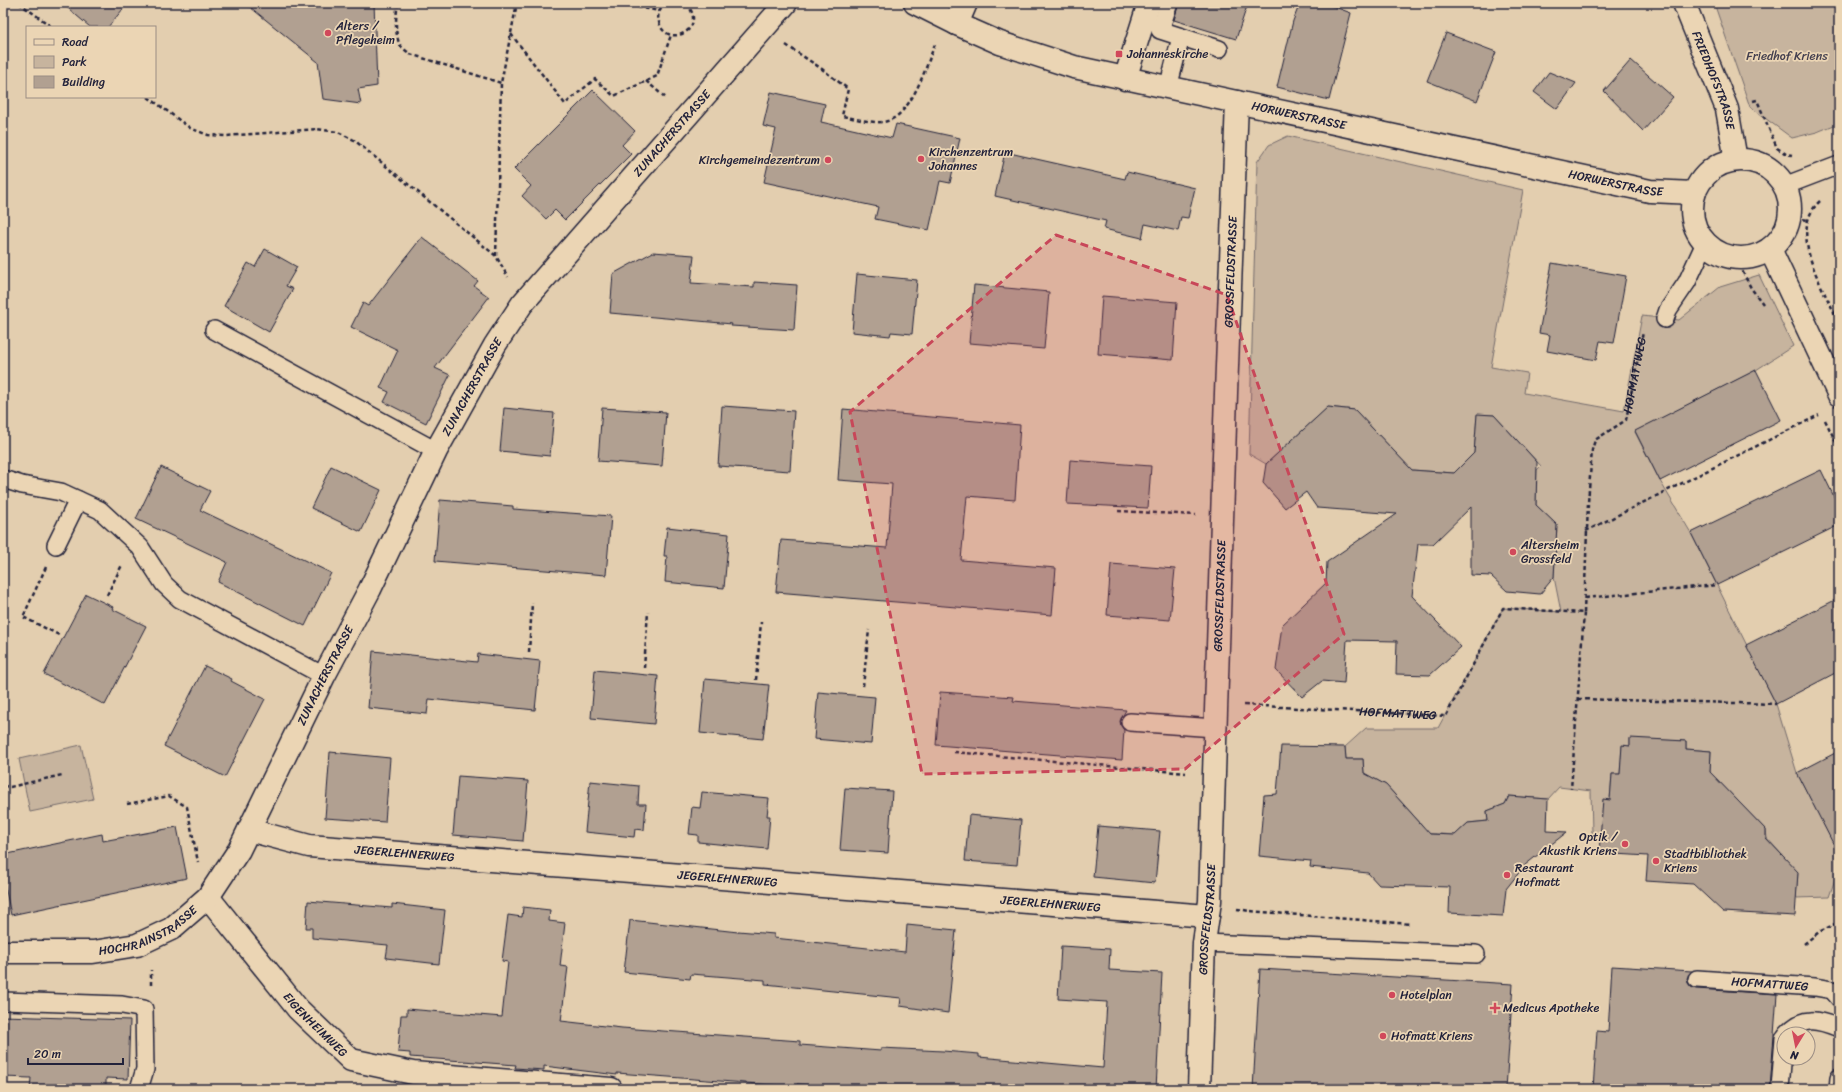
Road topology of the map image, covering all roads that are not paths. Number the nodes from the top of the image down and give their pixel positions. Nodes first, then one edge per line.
1 (786, 3) edge
2 (915, 3) edge
3 (966, 3) edge
4 (1149, 3) edge
5 (1169, 3) edge
6 (1684, 3) edge
7 (957, 24) junction
8 (1181, 37) junction
9 (1219, 49) dead end
10 (1125, 79) junction
11 (1168, 88) junction
12 (1237, 102) junction
13 (1736, 160) junction
14 (1839, 165) edge
15 (1784, 186) junction
16 (1694, 193) junction
17 (1705, 243) junction
18 (1770, 249) junction
19 (1665, 319) dead end
20 (214, 330) dead end
21 (1839, 395) edge
22 (436, 452) junction
23 (3, 479) edge
24 (78, 500) junction
25 (56, 545) road end
26 (324, 676) junction
27 (1130, 722) dead end
28 (1215, 728) junction
29 (249, 830) junction
30 (208, 897) junction
31 (1209, 909) junction
32 (1204, 943) junction
33 (3, 952) edge
34 (1476, 954) dead end
35 (1697, 979) dead end
36 (1839, 998) edge
37 (3, 1001) edge
38 (1794, 1026) edge
39 (1839, 1028) edge
40 (1782, 1066) edge
41 (1839, 1078) edge
42 (139, 1089) edge
43 (611, 1089) edge
44 (1199, 1089) edge
45 (1780, 1089) edge
46 (1838, 1089) edge

1 - 22 street, ZUNACHERSTRASSE
2 - 7 street, HORWERSTRASSE
3 - 7 street
4 - 10 street
5 - 8 lane
6 - 13 street, FRIEDHOFSTRASSE
7 - 10 street, HORWERSTRASSE
8 - 9 lane
8 - 11 lane
10 - 11 street, HORWERSTRASSE
11 - 12 street, HORWERSTRASSE
12 - 16 street, HORWERSTRASSE
12 - 28 street, GROSSFELDSTRASSE
13 - 15 street
13 - 16 street
14 - 15 lane
15 - 18 street
16 - 17 street
17 - 18 street
17 - 19 lane
18 - 21 street
20 - 22 lane
22 - 26 street, ZUNACHERSTRASSE
23 - 24 lane
24 - 25 lane
24 - 26 lane
26 - 29 street, ZUNACHERSTRASSE
27 - 28 lane
28 - 31 street, GROSSFELDSTRASSE
29 - 30 street, HOCHRAINSTRASSE
29 - 31 street, JEGERLEHNERWEG
30 - 33 street, HOCHRAINSTRASSE
30 - 43 street, EIGENHEIMWEG
31 - 32 street, GROSSFELDSTRASSE
32 - 34 lane
32 - 44 street, GROSSFELDSTRASSE
35 - 36 lane, HOFMATTWEG
37 - 42 lane
38 - 39 lane
40 - 45 lane
41 - 46 lane

